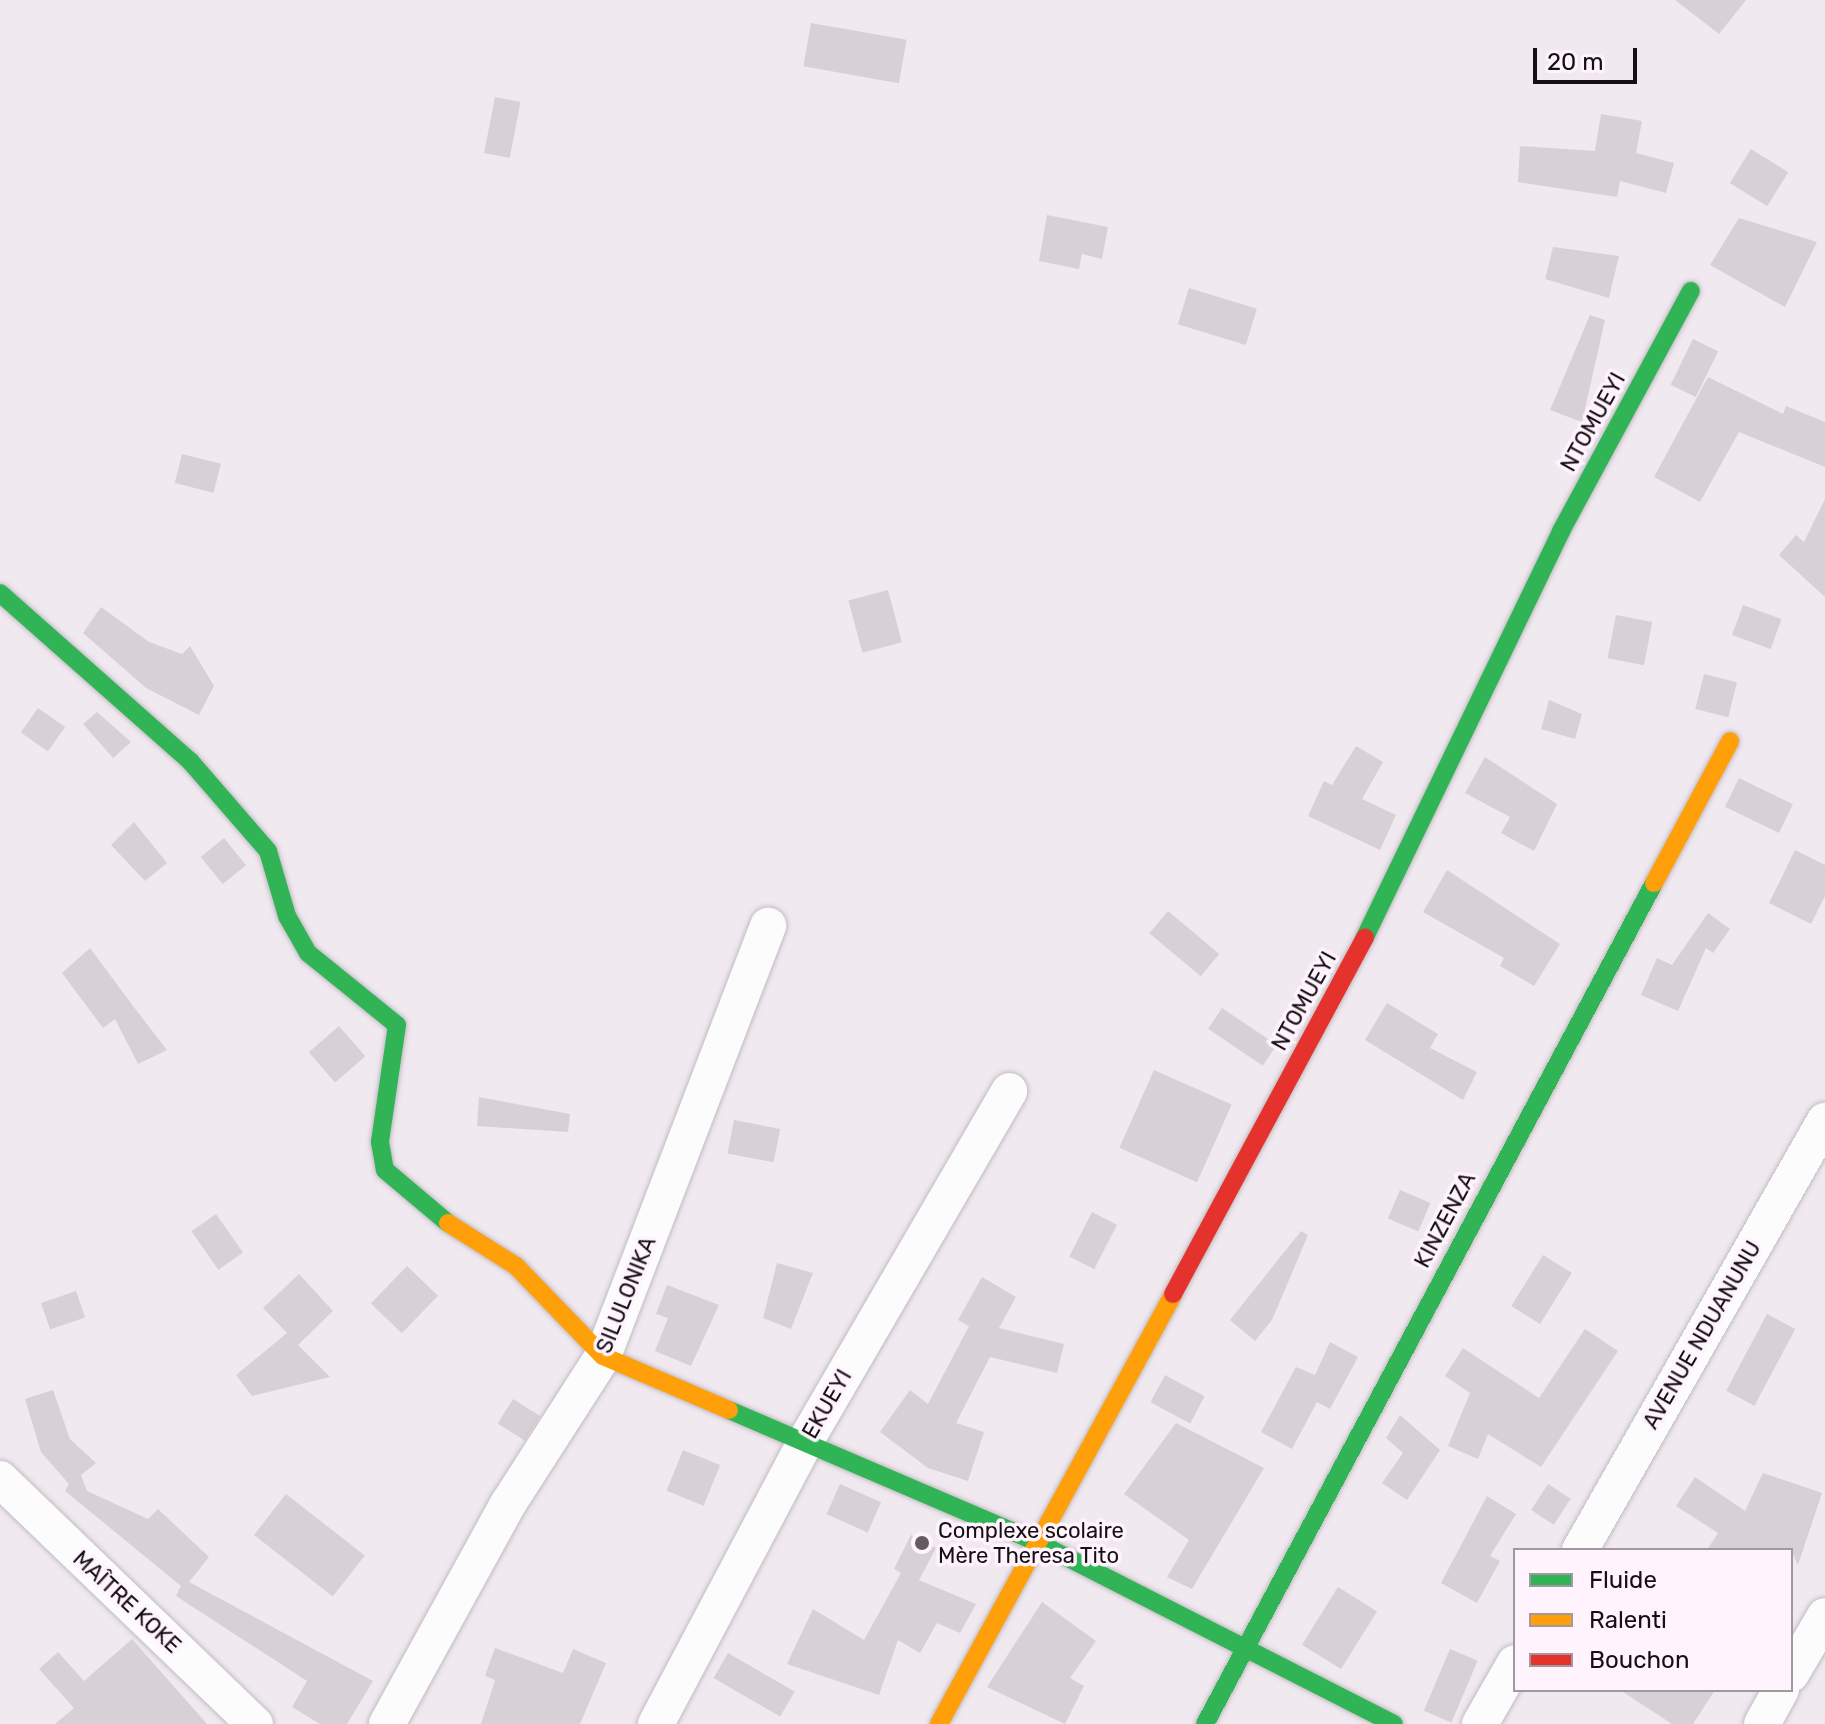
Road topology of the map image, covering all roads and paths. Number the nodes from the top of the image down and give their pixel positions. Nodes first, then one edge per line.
1 (1691, 291) dead end
2 (0, 593) edge
3 (1730, 741) dead end
4 (768, 926) dead end
5 (1009, 1091) dead end
6 (1825, 1121) edge
7 (603, 1356) junction
8 (805, 1442) junction
9 (0, 1479) edge
10 (1033, 1540) junction
11 (1581, 1548) edge
12 (1825, 1616) edge
13 (1245, 1642) junction
14 (1513, 1666) edge
15 (1793, 1671) edge
16 (1780, 1692) edge
17 (255, 1724) edge
18 (387, 1724) edge
19 (656, 1724) edge
20 (939, 1724) edge
21 (1205, 1724) edge
22 (1394, 1724) edge
23 (1480, 1724) edge
24 (1762, 1724) edge

1 - 10 street, NTOMUEYI
2 - 7 street
3 - 13 street, KINZENZA
4 - 7 street, SILULONIKA
5 - 8 street, EKUEYI
6 - 11 street, AVENUE NDUANUNU
7 - 8 street
7 - 18 street, SILULONIKA
8 - 10 street
8 - 19 street, EKUEYI
9 - 17 street, MAÎTRE KOKE
10 - 13 street
10 - 20 street, NTOMUEYI
12 - 15 street
13 - 21 street, KINZENZA
13 - 22 street
14 - 23 street
16 - 24 street

